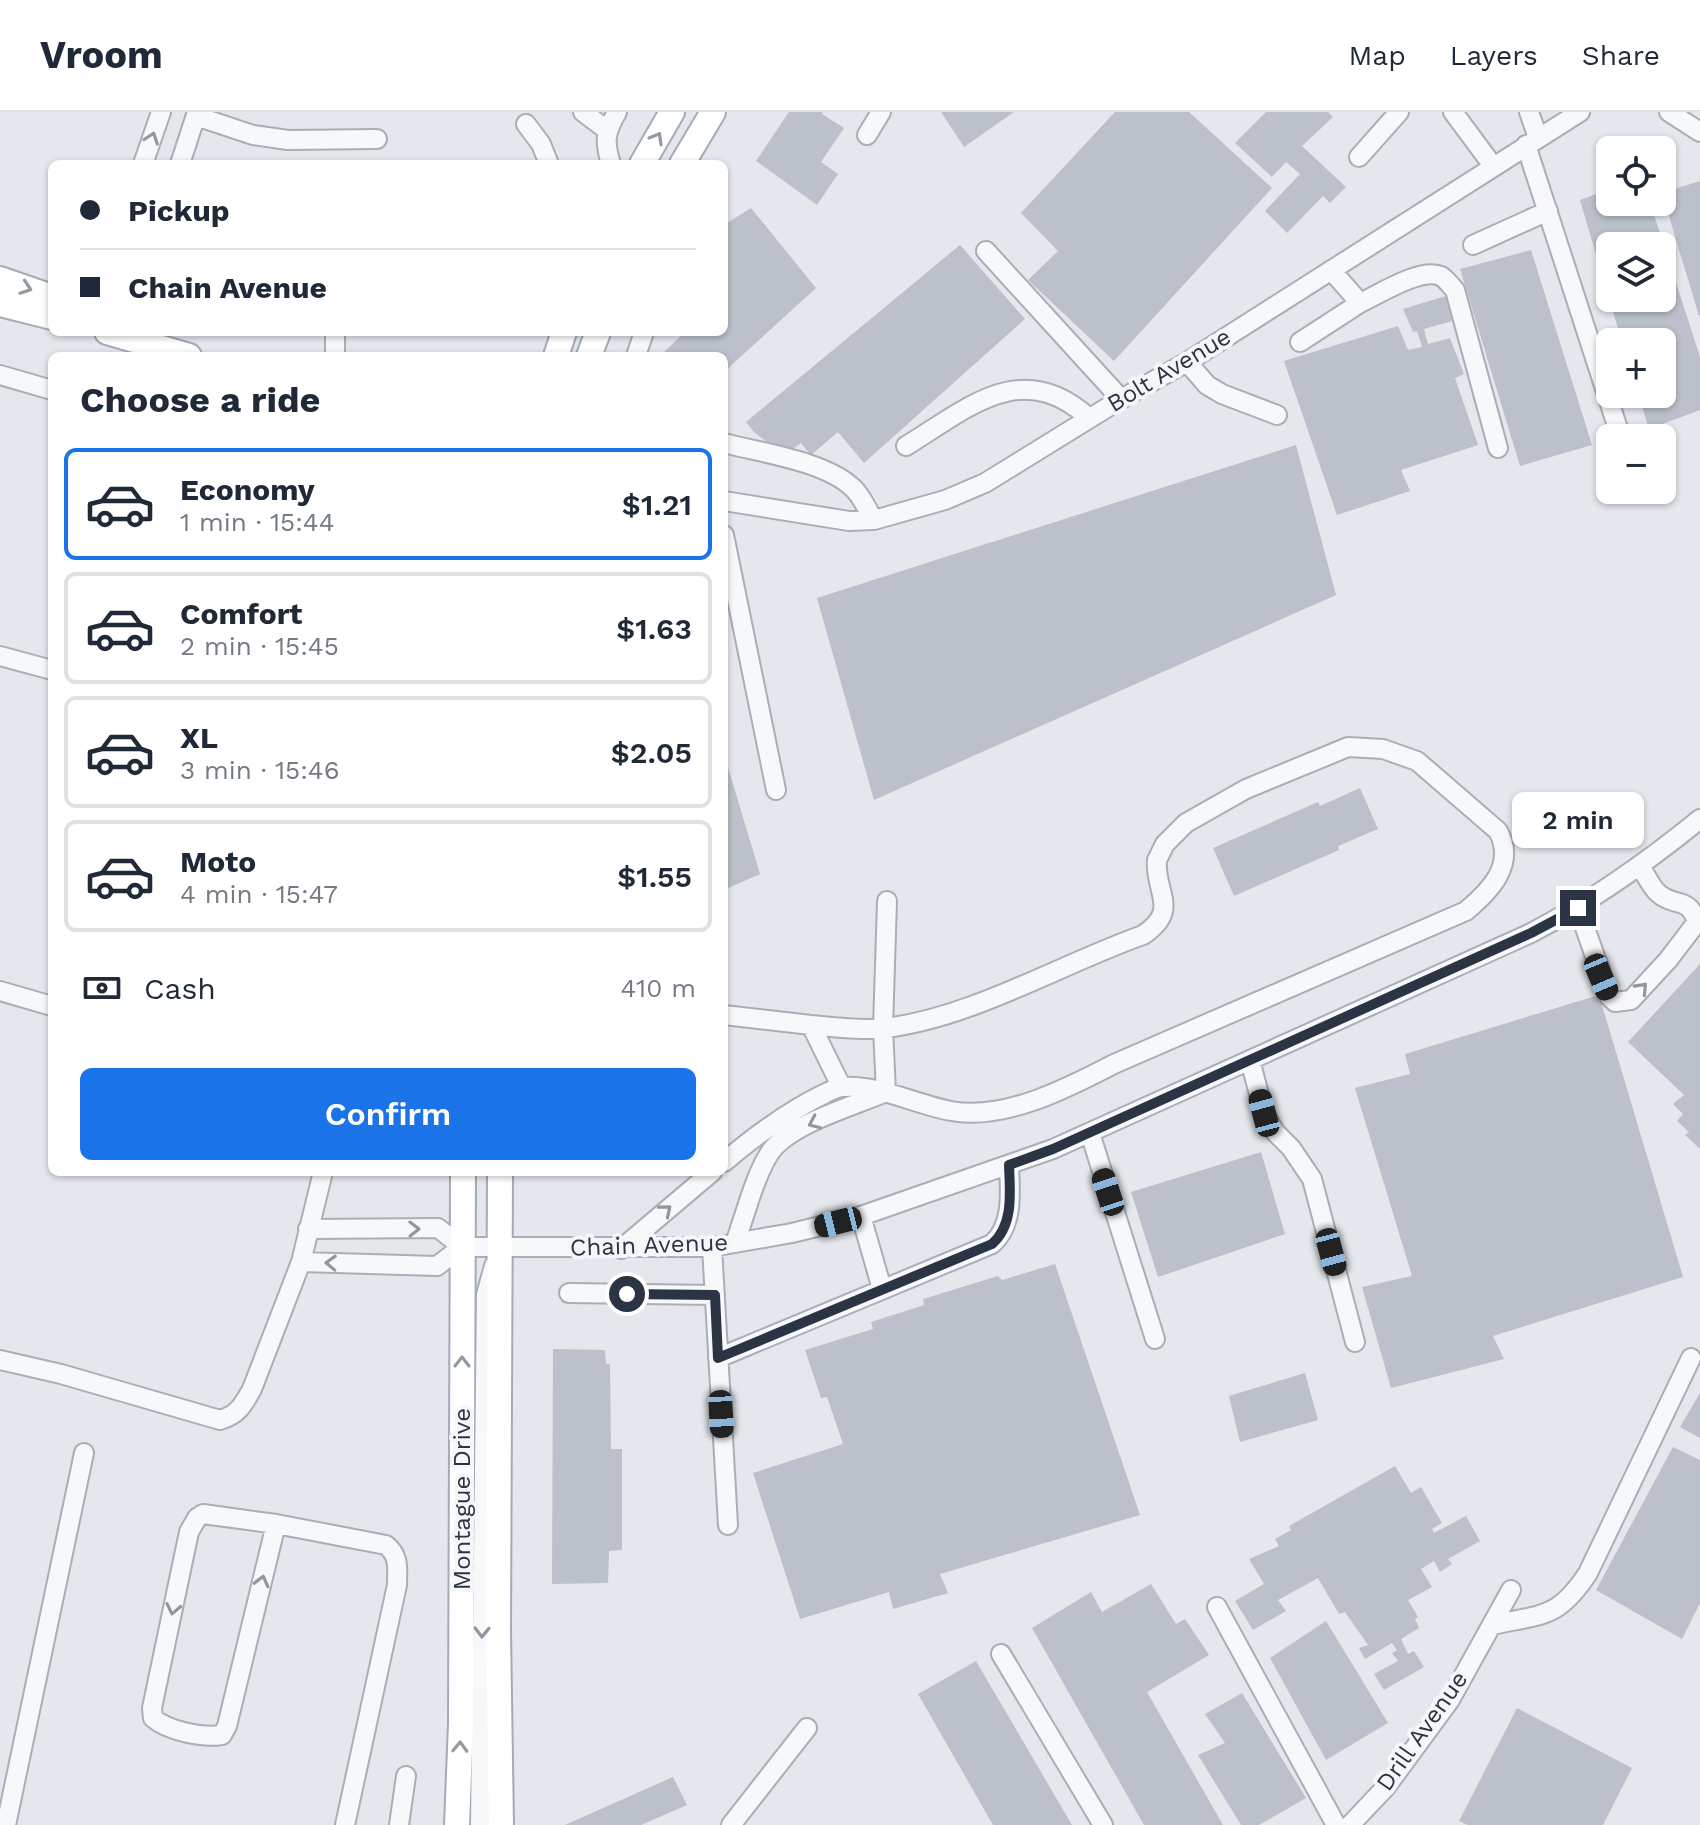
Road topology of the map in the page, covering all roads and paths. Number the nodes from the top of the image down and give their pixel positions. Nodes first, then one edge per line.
1 (161, 112) edge
2 (583, 112) edge
3 (617, 112) edge
4 (672, 112) edge
5 (713, 112) edge
6 (881, 112) edge
7 (1399, 112) edge
8 (1453, 112) edge
9 (1529, 112) edge
10 (1580, 112) edge
11 (1669, 112) edge
12 (196, 114) edge
13 (526, 124) dead end
14 (607, 130) junction
15 (1700, 132) edge
16 (867, 135) dead end
17 (377, 139) dead end
18 (1532, 142) junction
19 (693, 157) edge
20 (1359, 157) dead end
21 (144, 160) edge
22 (181, 160) edge
23 (547, 160) edge
24 (610, 160) edge
25 (644, 160) edge
26 (1493, 166) junction
27 (1548, 211) junction
28 (1473, 245) dead end
29 (986, 251) dead end
30 (1331, 270) junction
31 (0, 279) edge
32 (48, 296) edge
33 (1360, 303) junction
34 (0, 304) edge
35 (48, 316) edge
36 (126, 336) edge
37 (159, 336) edge
38 (1300, 342) dead end
39 (176, 352) edge
40 (200, 352) edge
41 (1187, 362) junction
42 (0, 375) edge
43 (48, 389) edge
44 (1121, 399) junction
45 (1277, 415) dead end
46 (1089, 418) junction
47 (1616, 424) edge
48 (728, 444) edge
49 (906, 446) dead end
50 (1498, 448) dead end
51 (728, 502) edge
52 (874, 520) junction
53 (730, 590) edge
54 (0, 656) edge
55 (48, 669) edge
56 (776, 790) dead end
57 (1700, 819) edge
58 (1640, 866) junction
59 (887, 901) dead end
60 (1578, 908) junction
61 (0, 991) edge
62 (48, 1005) edge
63 (728, 1015) edge
64 (811, 1025) junction
65 (883, 1028) junction
66 (1250, 1060) junction
67 (841, 1086) junction
68 (886, 1092) junction
69 (1090, 1133) junction
70 (728, 1159) edge
71 (1009, 1165) junction
72 (322, 1176) edge
73 (463, 1176) edge
74 (500, 1176) edge
75 (707, 1176) edge
76 (861, 1216) junction
77 (308, 1229) junction
78 (735, 1243) junction
79 (462, 1247) junction
80 (712, 1247) junction
81 (499, 1248) junction
82 (621, 1249) junction
83 (301, 1262) junction
84 (882, 1289) junction
85 (569, 1293) dead end
86 (715, 1295) junction
87 (1155, 1339) dead end
88 (1355, 1342) dead end
89 (718, 1358) junction
90 (1691, 1358) dead end
91 (0, 1360) edge
92 (84, 1453) dead end
93 (276, 1524) junction
94 (728, 1525) dead end
95 (1511, 1590) dead end
96 (1217, 1607) dead end
97 (1492, 1625) junction
98 (1001, 1654) dead end
99 (807, 1728) dead end
100 (406, 1776) dead end
101 (1357, 1823) edge
102 (6, 1825) edge
103 (345, 1825) edge
104 (399, 1825) edge
105 (457, 1825) edge
106 (480, 1825) edge
107 (501, 1825) edge
108 (731, 1825) edge
109 (1103, 1825) edge
110 (1336, 1825) edge

21 -> 1 street
2 - 14 street
3 - 14 street
25 -> 4 main road
5 - 19 main road
6 - 16 street
7 - 20 street
8 - 26 street
9 - 18 street
10 - 18 street, Bolt Avenue
11 - 15 street
12 - 17 street
12 - 22 street
13 - 23 street
14 - 24 street
18 - 26 street, Bolt Avenue
18 - 27 street
26 - 30 street, Bolt Avenue
27 - 28 street
27 - 47 street
29 - 44 street
30 - 33 street
30 - 41 street, Bolt Avenue
31 -> 32 main road
33 - 38 street
33 - 50 street
34 - 35 main road
36 - 39 main road
37 - 40 main road
41 - 44 street, Bolt Avenue
41 - 45 street
42 - 43 street
44 - 46 street, Bolt Avenue
46 - 49 street
46 - 52 street, Bolt Avenue
48 - 52 street
51 - 52 street, Bolt Avenue
53 - 56 street
54 - 55 street
57 - 58 street, Chain Avenue
58 - 60 street, Chain Avenue
60 -> 58 street
59 - 65 street
60 - 66 street, Chain Avenue
61 - 62 street
63 - 64 street
64 - 65 street
64 - 67 street
65 - 68 street
65 - 68 street
66 - 69 street, Chain Avenue
66 - 88 street
67 - 68 street
67 - 70 street
68 -> 78 street
69 - 71 street, Chain Avenue
69 - 87 street
71 - 76 street, Chain Avenue
71 - 84 street
72 - 77 street
73 - 79 main road, Montague Drive
74 - 81 main road, Montague Drive
82 -> 75 street
76 - 78 street, Chain Avenue
76 - 84 street
77 -> 79 street
77 - 83 street
78 - 80 street, Chain Avenue
79 - 81 street, Chain Avenue
79 -> 83 street
105 -> 79 main road, Montague Drive
80 - 82 street, Chain Avenue
80 - 86 street
81 - 82 street, Chain Avenue
81 -> 106 street
81 - 107 main road, Montague Drive
83 - 91 street
84 - 89 street
85 - 86 street
86 - 89 street
89 - 94 street
90 - 97 street
92 - 102 street
93 -> 93 street
93 - 103 street
95 - 97 street, Drill Avenue
96 - 110 street
97 - 101 street, Drill Avenue
98 - 109 street
99 - 108 street
100 - 104 street

